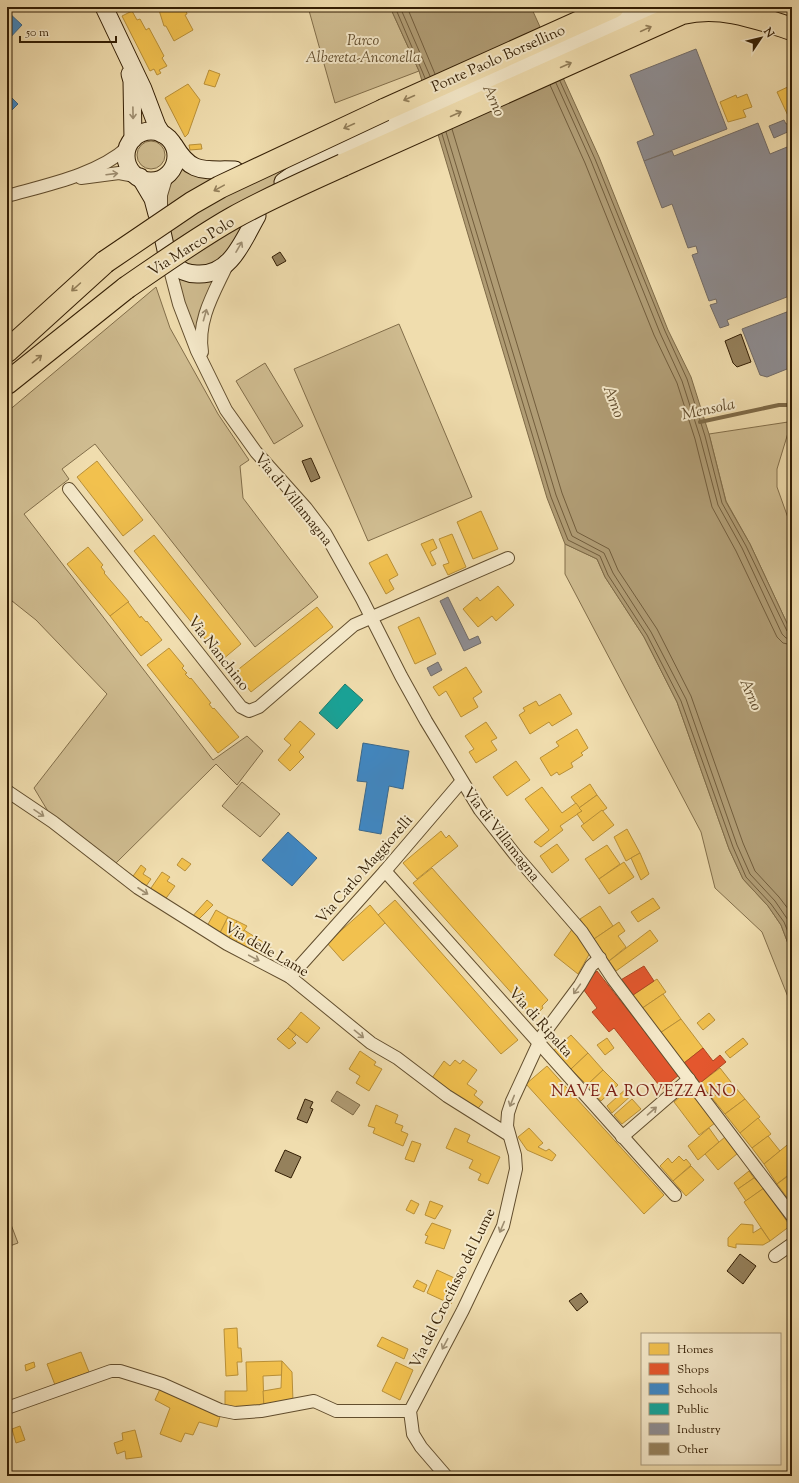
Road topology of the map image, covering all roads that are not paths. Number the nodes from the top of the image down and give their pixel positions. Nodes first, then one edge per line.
1 (104, 7) edge
2 (613, 7) edge
3 (652, 7) edge
4 (792, 30) edge
5 (117, 34) junction
6 (168, 139) junction
7 (131, 143) junction
8 (235, 170) dead end
9 (280, 174) dead end
10 (167, 175) junction
11 (140, 177) junction
12 (60, 181) junction
13 (7, 196) edge
14 (159, 213) joint
15 (257, 216) dead end
16 (167, 251) joint
17 (227, 265) junction
18 (7, 351) edge
19 (7, 383) edge
20 (216, 393) junction
21 (69, 489) dead end
22 (508, 558) dead end
23 (372, 618) junction
24 (462, 782) junction
25 (7, 791) edge
26 (385, 871) junction
27 (600, 958) junction
28 (290, 977) junction
29 (539, 1044) junction
30 (689, 1079) junction
31 (509, 1135) junction
32 (622, 1137) junction
33 (675, 1194) dead end
34 (792, 1216) edge
35 (792, 1244) edge
36 (775, 1256) dead end
37 (7, 1408) edge
38 (410, 1411) junction
39 (446, 1476) edge

1 - 5 street
2 -> 18 highway, Ponte Paolo Borsellino, bridge
3 - 9 street
19 -> 4 highway, Via Marco Polo, bridge
5 - 6 street
5 -> 7 street
6 - 7 street
6 - 8 street
6 - 10 street
7 - 11 street
7 - 12 street
10 - 11 street
10 - 14 street
12 -> 11 street
11 - 14 street
12 - 13 street
17 -> 15 street
16 - 17 street
16 - 20 street, Via di Villamagna
20 -> 17 street, Via di Villamagna
20 - 23 street, Via di Villamagna
21 - 23 street, Via Nanchino
22 - 23 street
23 - 24 street, Via di Villamagna
24 - 26 street, Via Carlo Maggiorelli
24 - 27 street, Via di Villamagna
25 -> 28 street, Via delle Lame
26 - 28 street, Via Carlo Maggiorelli
26 - 29 street, Via di Ripalta
27 -> 29 street, Via del Crocifisso del Lume
27 - 30 street, Via di Villamagna
28 -> 31 street, Via delle Lame
29 -> 31 street, Via del Crocifisso del Lume
29 - 32 street, Via di Ripalta
32 -> 30 street
30 - 34 street, Via di Villamagna
31 -> 38 street, Via del Crocifisso del Lume
32 - 33 street, Via di Ripalta
35 - 36 street
37 - 38 street
38 - 39 street

